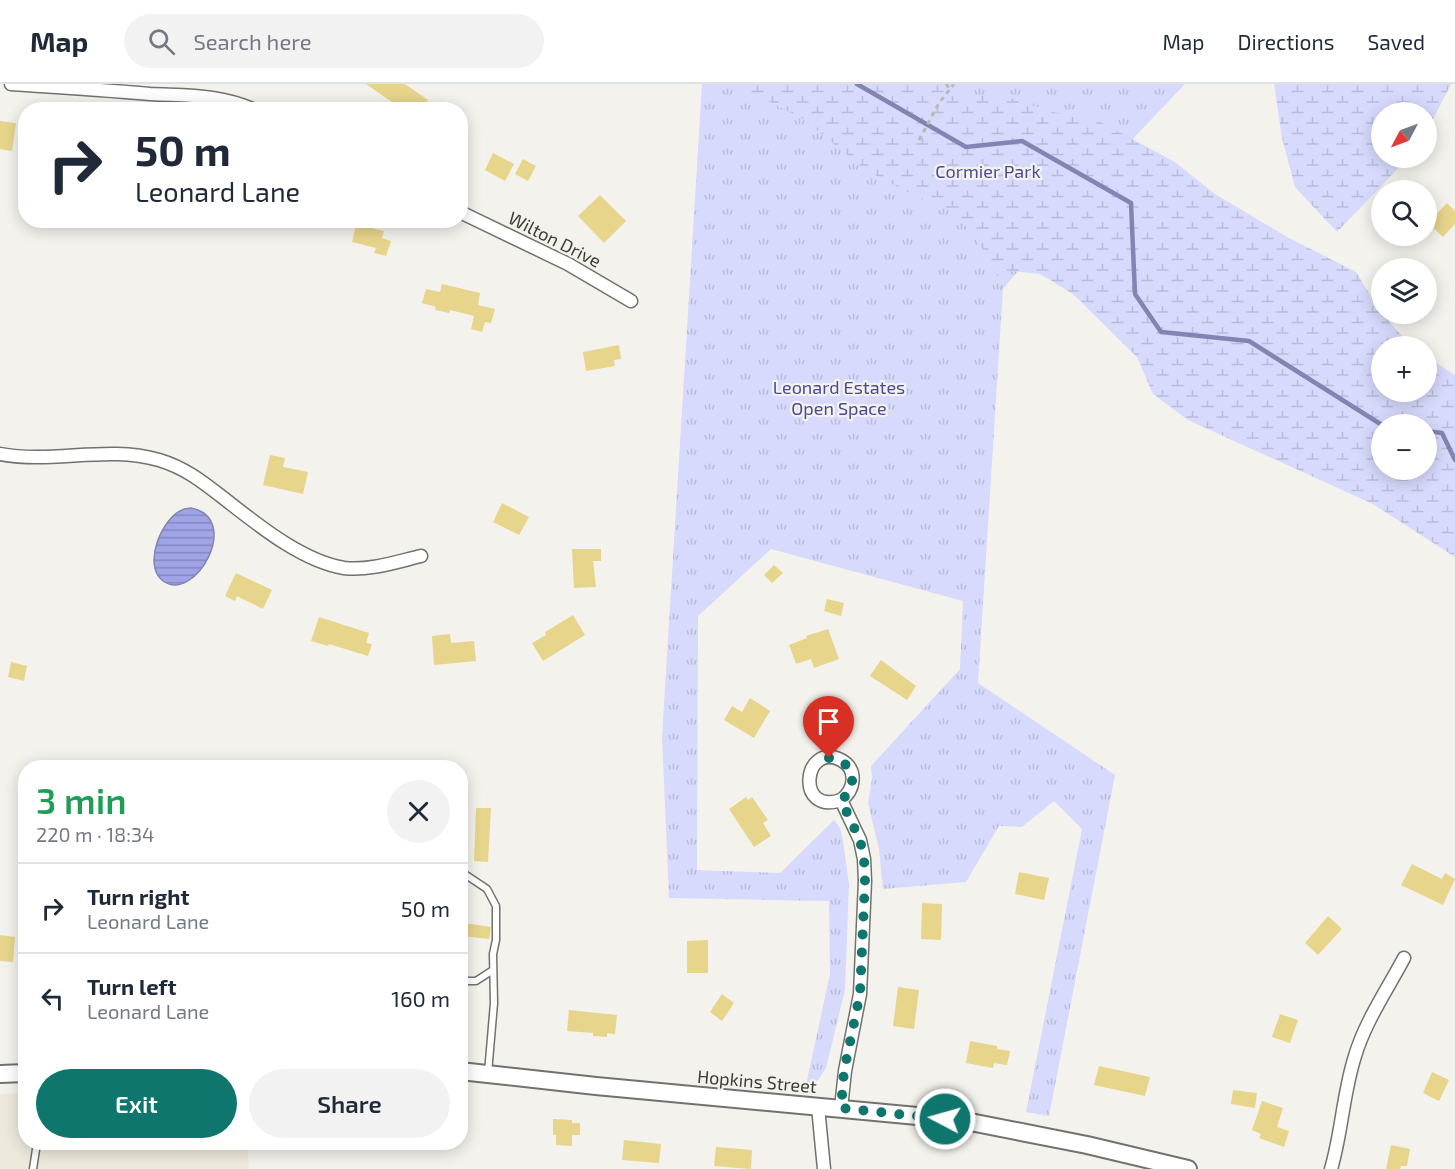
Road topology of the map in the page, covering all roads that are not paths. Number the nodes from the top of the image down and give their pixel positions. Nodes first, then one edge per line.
1 (10, 84) edge
2 (234, 102) edge
3 (468, 216) edge
4 (631, 300) dead end
5 (0, 454) edge
6 (421, 556) dead end
7 (841, 800) dead end
8 (468, 876) edge
9 (1404, 958) dead end
10 (494, 970) junction
11 (468, 981) edge
12 (468, 1072) edge
13 (18, 1073) edge
14 (0, 1074) edge
15 (488, 1074) junction
16 (818, 1107) junction
17 (841, 1108) junction
18 (35, 1150) edge
19 (33, 1169) edge
20 (824, 1169) edge
21 (1188, 1169) edge
22 (1331, 1169) edge

1 - 2 street
3 - 4 street, Wilton Drive
5 - 6 street
7 - 17 street
8 - 10 lane
9 - 22 street
10 - 11 lane
10 - 15 lane
12 - 15 street, Hopkins Street
13 - 14 street
15 - 16 street, Hopkins Street
16 - 17 street, Hopkins Street
16 - 20 street
17 - 21 street, Hopkins Street
18 - 19 lane

